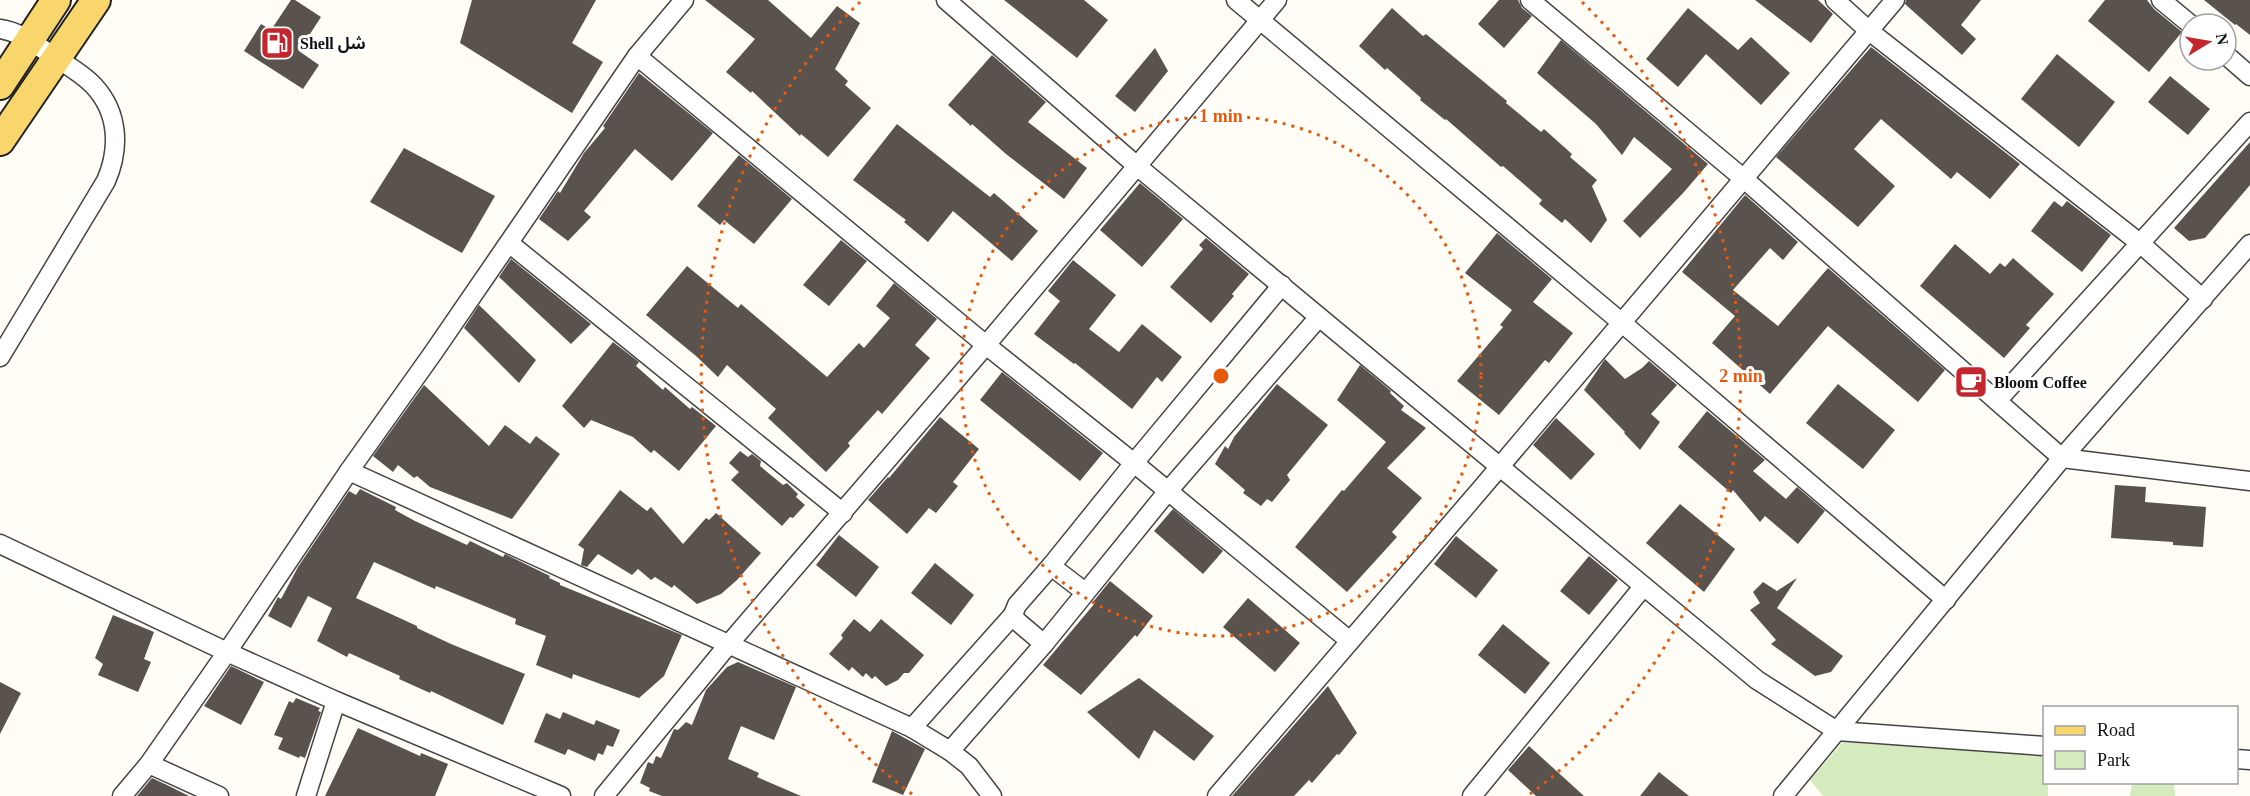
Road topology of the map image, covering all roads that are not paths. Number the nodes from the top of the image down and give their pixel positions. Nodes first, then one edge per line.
1 (56, 0) edge
2 (96, 0) edge
3 (684, 0) edge
4 (946, 0) edge
5 (1236, 0) edge
6 (1277, 0) edge
7 (1530, 0) edge
8 (1835, 0) edge
9 (1895, 0) edge
10 (2162, 0) edge
11 (2178, 14) edge
12 (1260, 20) junction
13 (0, 29) edge
14 (1868, 30) junction
15 (30, 40) junction
16 (637, 56) junction
17 (57, 58) junction
18 (2238, 66) edge
19 (2250, 76) edge
20 (0, 86) edge
21 (26, 104) junction
22 (2250, 122) edge
23 (0, 141) edge
24 (1137, 166) junction
25 (1744, 179) junction
26 (509, 243) junction
27 (2140, 244) junction
28 (2250, 244) edge
29 (1282, 285) junction
30 (2203, 299) junction
31 (1319, 317) junction
32 (1621, 322) junction
33 (986, 345) junction
34 (0, 357) edge
35 (1997, 401) junction
36 (2062, 458) junction
37 (1134, 463) junction
38 (1500, 465) junction
39 (350, 471) junction
40 (2250, 481) edge
41 (1168, 491) junction
42 (843, 513) junction
43 (0, 544) edge
44 (1051, 566) junction
45 (1643, 587) junction
46 (1085, 592) junction
47 (1946, 600) junction
48 (1014, 615) junction
49 (1350, 641) junction
50 (1044, 644) junction
51 (728, 645) junction
52 (227, 652) junction
53 (336, 701) junction
54 (912, 728) junction
55 (1837, 731) junction
56 (2043, 746) edge
57 (950, 751) junction
58 (148, 764) junction
59 (122, 796) edge
60 (219, 796) edge
61 (306, 796) edge
62 (561, 796) edge
63 (604, 796) edge
64 (992, 796) edge
65 (1217, 796) edge
66 (1472, 796) edge
67 (1782, 796) edge

1 - 15 main road
2 - 17 main road
3 - 16 street
4 - 24 street
5 - 12 street
6 - 12 street
7 - 25 street
8 - 14 street
9 - 14 street
10 - 11 street
12 - 24 street
12 - 32 street
13 - 15 street
14 - 25 street
14 - 27 street
15 - 17 street
15 - 20 main road
16 - 26 street
16 - 33 street
17 - 21 main road
17 - 34 street
18 - 19 street
20 - 21 street
21 - 23 main road
22 - 27 street
24 - 29 street
24 - 33 street
25 - 32 street
25 - 35 street
26 - 39 street
26 - 42 street
27 - 30 street
27 - 35 street
28 - 30 street
29 - 31 street
29 - 37 street
30 - 36 street
31 - 38 street
31 - 41 street
32 - 38 street
32 - 47 street
33 - 37 street
33 - 42 street
35 - 36 street
36 - 40 street
36 - 47 street
37 - 41 street
37 - 44 street
38 - 45 street
38 - 49 street
39 - 51 street
39 - 52 street
41 - 46 street
41 - 49 street
42 - 51 street
43 - 52 street
44 - 46 street
44 - 48 street
45 - 55 street
45 - 66 street
46 - 50 street
47 - 55 street
48 - 50 street
48 - 54 street
49 - 65 street
50 - 57 street
51 - 54 street
51 - 63 street
52 - 53 street
52 - 58 street
53 - 61 street
53 - 62 street
54 - 57 street
55 - 56 street
55 - 67 street
57 - 64 street
58 - 59 street
58 - 60 street

